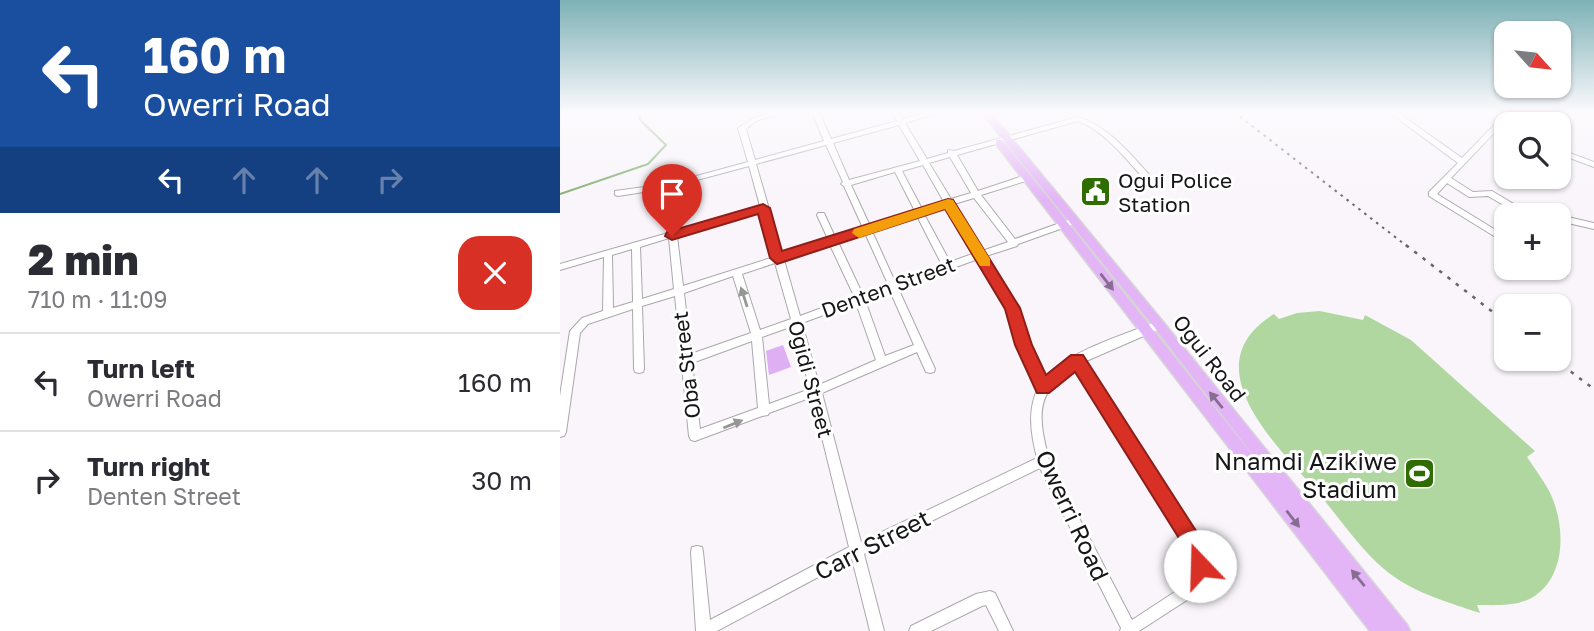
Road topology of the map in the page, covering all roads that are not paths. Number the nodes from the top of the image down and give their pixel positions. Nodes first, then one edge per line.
1 (745, 141) edge
2 (824, 141) edge
3 (830, 141) edge
4 (913, 141) edge
5 (992, 141) edge
6 (1003, 141) edge
7 (1003, 141) edge
8 (1108, 141) edge
9 (1433, 141) edge
10 (1482, 141) edge
11 (951, 152) junction
12 (1571, 156) edge
13 (924, 160) junction
14 (750, 162) junction
15 (1462, 162) junction
16 (1594, 165) edge
17 (897, 169) junction
18 (1026, 177) junction
19 (1447, 179) junction
20 (845, 184) junction
21 (1154, 185) dead end
22 (667, 186) junction
23 (618, 193) dead end
24 (976, 195) junction
25 (948, 203) junction
26 (1507, 203) edge
27 (763, 208) junction
28 (922, 212) junction
29 (821, 215) dead end
30 (1571, 221) edge
31 (1069, 223) junction
32 (1594, 226) edge
33 (869, 229) junction
34 (1494, 233) edge
35 (672, 236) junction
36 (832, 242) junction
37 (1014, 244) junction
38 (636, 246) junction
39 (608, 254) junction
40 (980, 254) junction
41 (777, 258) junction
42 (947, 265) junction
43 (562, 267) edge
44 (737, 273) junction
45 (893, 285) junction
46 (677, 291) junction
47 (859, 297) junction
48 (639, 302) junction
49 (608, 312) junction
50 (795, 320) junction
51 (1152, 328) junction
52 (757, 337) junction
53 (920, 347) junction
54 (687, 360) junction
55 (1077, 360) junction
56 (882, 362) junction
57 (639, 369) dead end
58 (930, 369) dead end
59 (1043, 387) junction
60 (816, 391) junction
61 (764, 412) junction
62 (560, 432) edge
63 (1043, 461) junction
64 (855, 551) junction
65 (697, 552) dead end
66 (1129, 630) edge
67 (1379, 630) edge
68 (704, 631) edge
69 (877, 631) edge
70 (916, 631) edge
71 (1006, 631) edge
72 (1401, 631) edge

1 - 14 street, Ogidi Street
2 - 14 street
3 - 20 street
4 - 13 street, Denten Street
5 - 11 street
6 - 18 main road, Ogui Road
7 - 31 main road, Ogui Road
8 - 21 street
9 - 15 street
10 - 15 street
11 - 13 street
11 - 24 street
12 - 16 street
13 - 17 street
13 - 25 street, Denten Street
14 - 22 street
14 - 27 street, Ogidi Street
15 - 19 street
17 - 20 street
17 - 28 street
18 - 24 street
18 - 31 main road, Ogui Road
19 - 26 street
19 - 34 street
20 - 33 street
22 - 23 street
22 - 35 street, Oba Street
24 - 25 street
24 - 37 street
25 - 28 street
25 - 40 street, Denten Street
27 - 35 street
27 - 41 street, Ogidi Street
28 - 33 street
28 - 42 street
29 - 36 street
30 - 32 street
31 - 37 street, Denten Street
31 - 51 main road, Ogui Road
33 - 36 street
33 - 45 street
35 - 38 street
35 - 46 street, Oba Street
36 - 41 street
36 - 47 street
37 - 40 street, Denten Street
38 - 39 street
38 - 48 street
39 - 43 street
39 - 49 street
40 - 42 street, Denten Street
40 - 59 street, Denten Street
41 - 44 street
41 - 50 street, Ogidi Street
42 - 45 street, Denten Street
44 - 46 street
52 -> 44 street
45 - 47 street, Denten Street
45 - 53 street
46 - 48 street
46 - 54 street, Oba Street
47 - 50 street, Denten Street
47 - 56 street
48 - 49 street
48 - 57 street
49 - 62 street
50 - 52 street, Denten Street
50 - 60 street, Ogidi Street
51 - 55 street
51 -> 67 main road, Ogui Road
72 -> 51 main road, Ogui Road
52 - 54 street, Denten Street
52 - 61 street
53 - 56 street, Oba Street
53 - 58 street
54 -> 61 street, Oba Street
55 - 59 street
55 - 66 street
56 - 60 street, Oba Street
59 - 63 street, Owerri Road
60 - 61 street, Oba Street
60 - 64 street, Ogidi Street
63 - 64 street, Carr Street
63 - 66 street, Owerri Road
64 - 68 street, Carr Street
64 - 69 street, Ogidi Street
65 - 68 street
70 - 71 street

